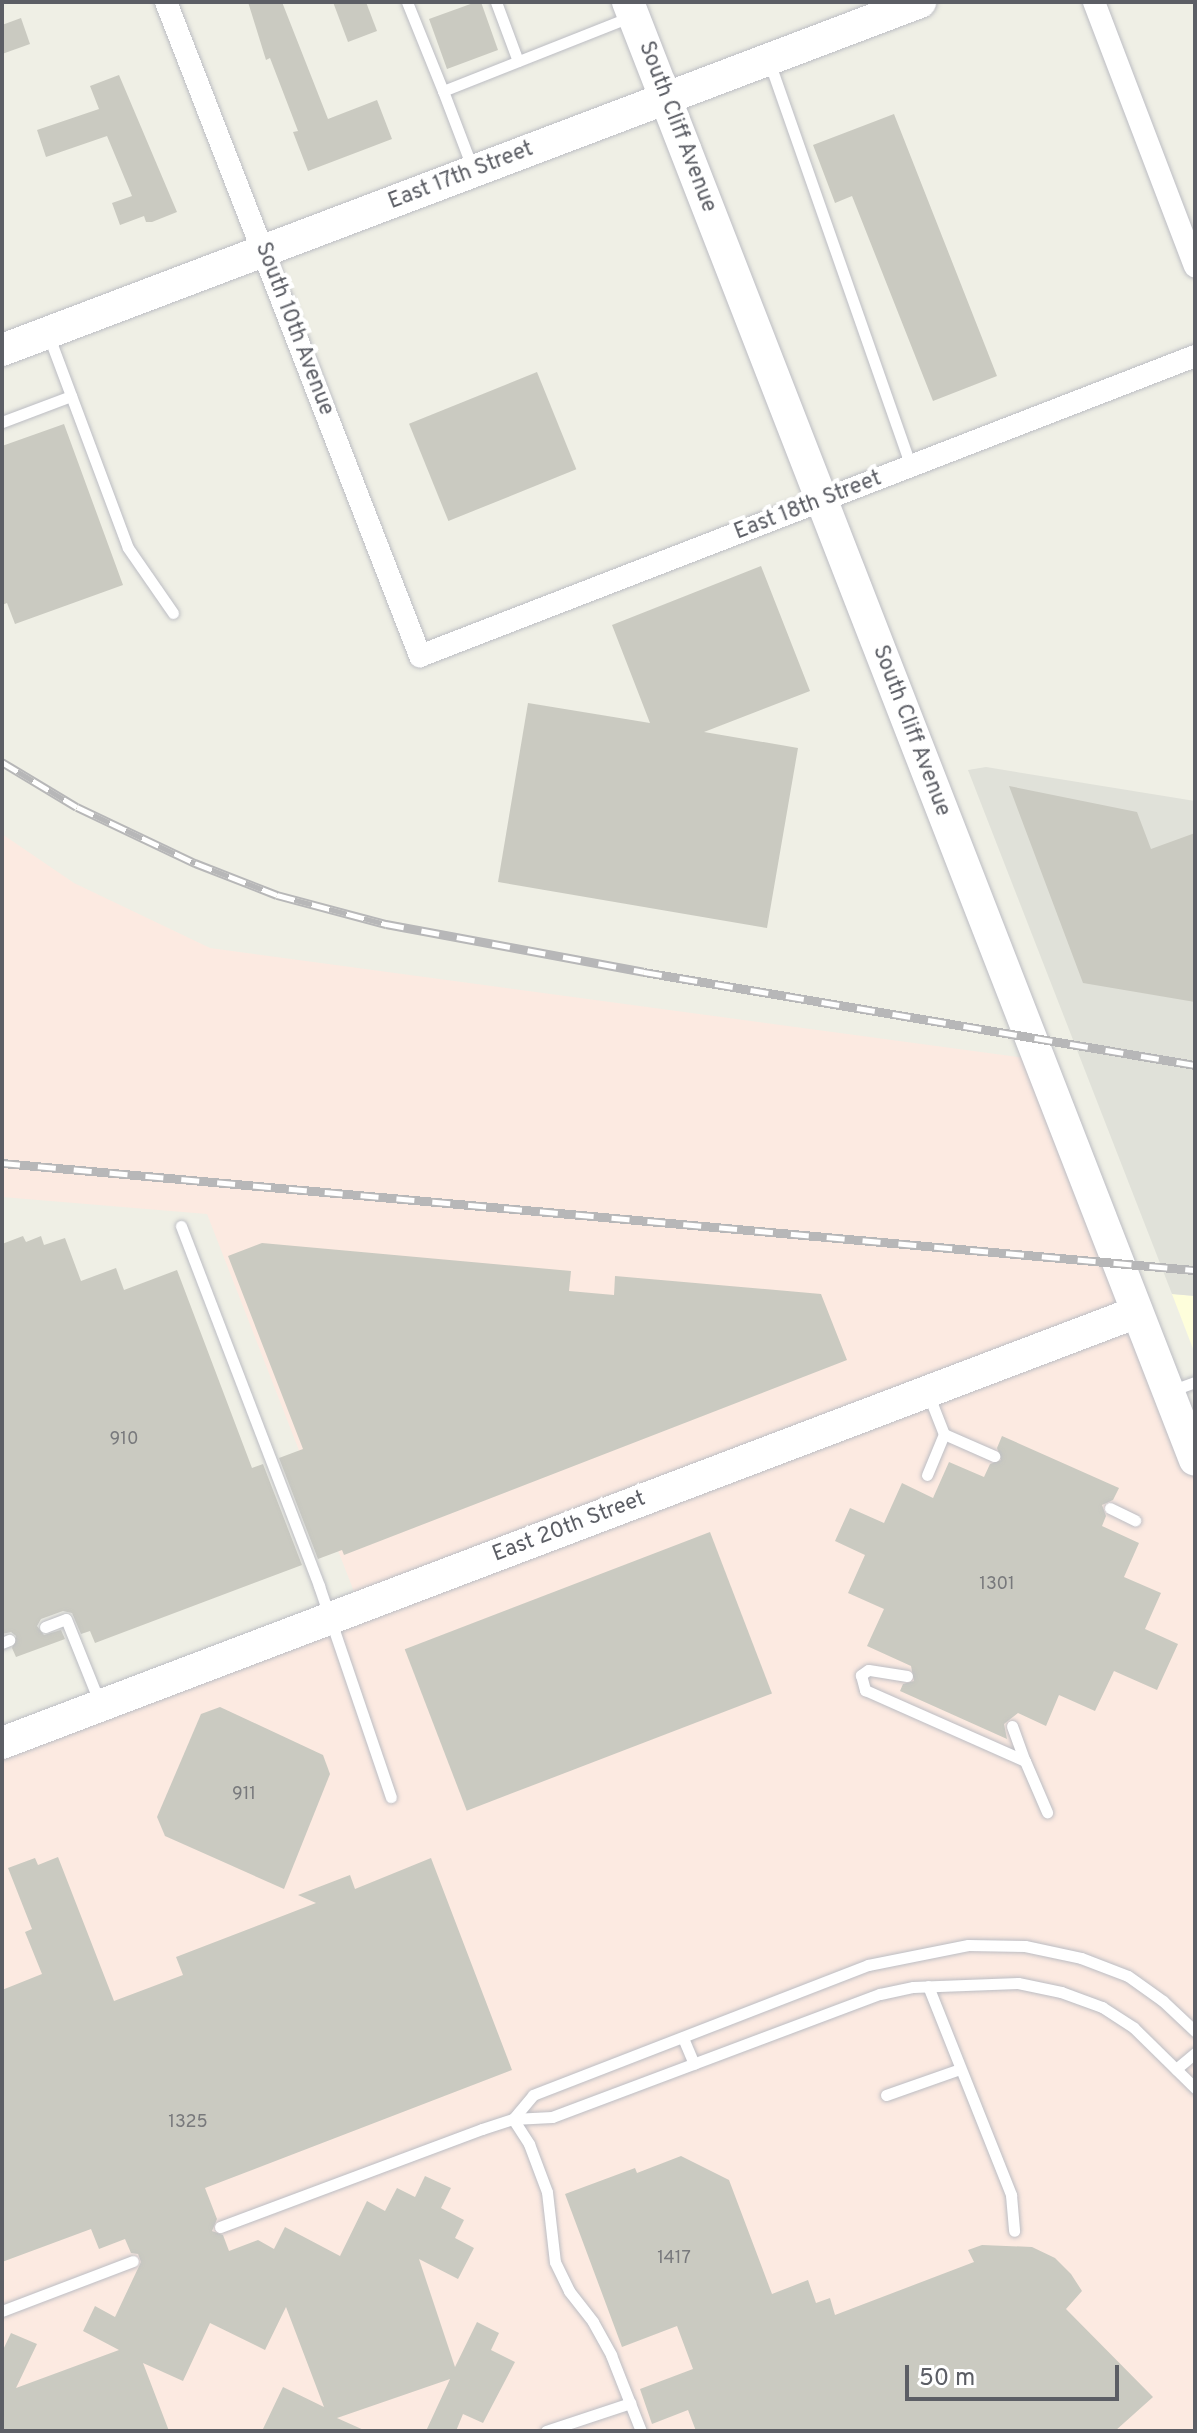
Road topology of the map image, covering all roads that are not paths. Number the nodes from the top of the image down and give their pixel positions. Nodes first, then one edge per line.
1 (166, 2) edge
2 (407, 2) edge
3 (496, 2) edge
4 (920, 2) edge
5 (1094, 2) edge
6 (630, 9) edge
7 (768, 60) junction
8 (518, 61) junction
9 (443, 91) junction
10 (666, 98) junction
11 (474, 171) junction
12 (264, 252) junction
13 (1195, 266) edge
14 (48, 333) junction
15 (2, 350) edge
16 (1195, 356) edge
17 (71, 396) junction
18 (2, 422) edge
19 (911, 466) junction
20 (821, 500) junction
21 (173, 613) dead end
22 (420, 656) joint
23 (181, 1226) dead end
24 (1137, 1312) junction
25 (1182, 1387) edge
26 (927, 1391) junction
27 (944, 1434) junction
28 (994, 1456) dead end
29 (1195, 1460) edge
30 (927, 1475) dead end
31 (1110, 1508) dead end
32 (1135, 1520) dead end
33 (328, 1619) junction
34 (45, 1627) dead end
35 (907, 1676) dead end
36 (100, 1706) junction
37 (1012, 1726) dead end
38 (2, 1743) edge
39 (1025, 1761) junction
40 (391, 1797) dead end
41 (1047, 1812) dead end
42 (928, 1986) junction
43 (1195, 2031) edge
44 (683, 2038) junction
45 (1195, 2053) edge
46 (694, 2064) junction
47 (960, 2069) junction
48 (1176, 2069) junction
49 (1195, 2088) edge
50 (886, 2095) dead end
51 (513, 2119) junction
52 (220, 2227) dead end
53 (1014, 2231) dead end
54 (133, 2261) dead end
55 (2, 2311) edge
56 (630, 2403) junction
57 (546, 2431) edge
58 (641, 2431) edge

1 - 12 street, South 10th Avenue
2 - 9 lane
3 - 8 lane
4 - 7 street, East 17th Street
5 - 13 street
6 - 8 lane
6 - 10 street, South Cliff Avenue
7 - 10 street, East 17th Street
7 - 19 lane
8 - 9 lane
9 - 11 lane
10 - 11 street, East 17th Street
10 - 20 street, South Cliff Avenue
11 - 12 street, East 17th Street
12 - 14 street, East 17th Street
12 - 22 street, South 10th Avenue
14 - 15 street, East 17th Street
14 - 17 lane
16 - 19 street, East 18th Street
17 - 18 lane
17 - 21 lane
19 - 20 street, East 18th Street
20 - 22 street, East 18th Street
20 - 24 street, South Cliff Avenue
23 - 33 lane
24 - 25 street, South Cliff Avenue
24 - 26 street, East 20th Street
25 - 29 street, South Cliff Avenue
26 - 27 lane
26 - 33 street, East 20th Street
27 - 28 lane
27 - 30 lane
31 - 32 lane
33 - 36 street, East 20th Street
33 - 40 lane
34 - 36 lane
35 - 39 lane
36 - 38 street, East 20th Street
37 - 39 lane
39 - 41 lane
42 - 46 lane
42 - 47 lane
42 - 48 lane
43 - 44 lane
44 - 46 lane
44 - 51 lane
45 - 48 lane
46 - 51 lane
47 - 50 lane
47 - 53 lane
48 - 49 lane
51 - 52 lane
51 - 56 lane
54 - 55 lane
56 - 57 lane
56 - 58 lane

